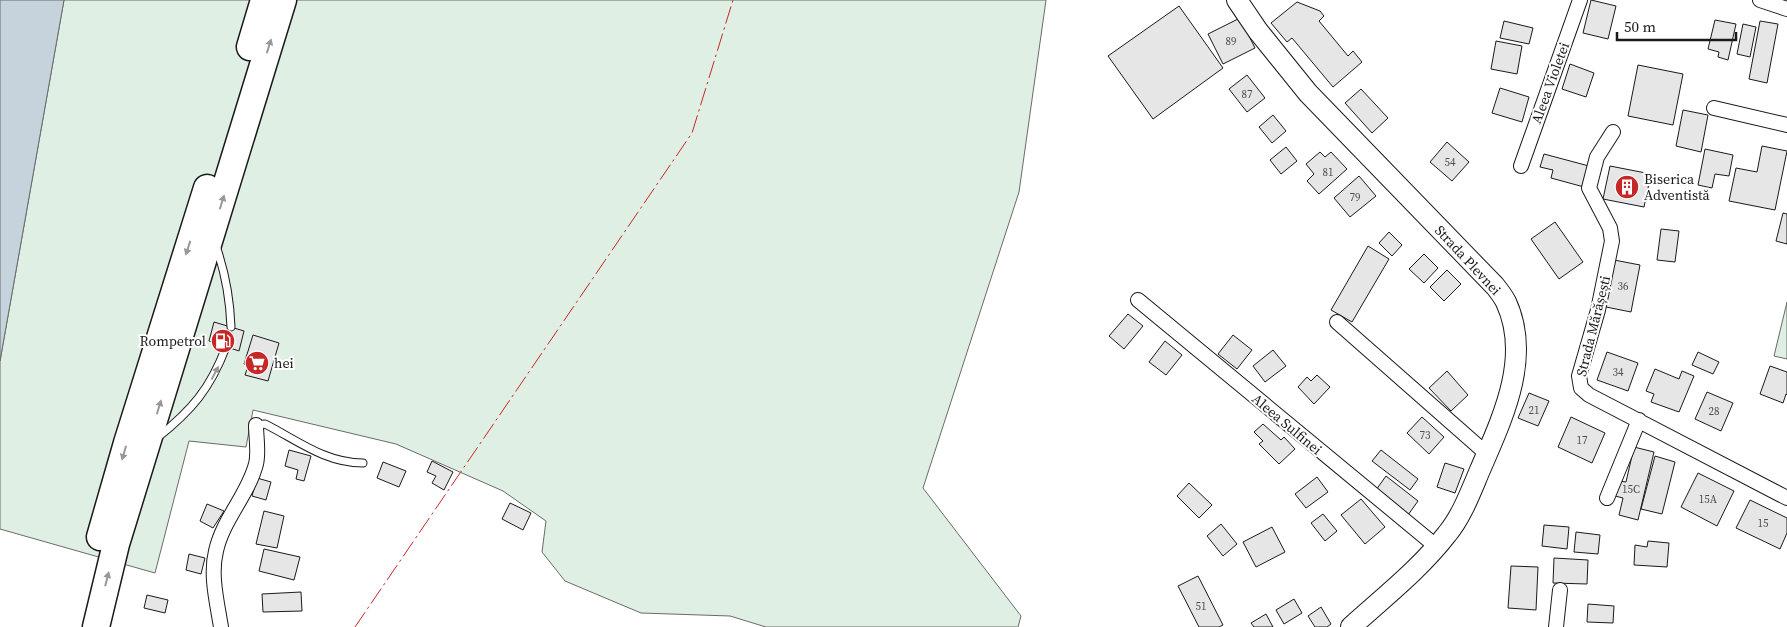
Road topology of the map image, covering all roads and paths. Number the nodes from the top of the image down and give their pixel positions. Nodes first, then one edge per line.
1 (264, 0) edge
2 (283, 0) edge
3 (1237, 0) edge
4 (1580, 0) edge
5 (1760, 0) edge
6 (1787, 9) edge
7 (1714, 108) dead end
8 (1787, 125) edge
9 (1613, 132) dead end
10 (1521, 166) dead end
11 (212, 235) junction
12 (1138, 300) dead end
13 (1336, 322) dead end
14 (231, 327) dead end
15 (226, 347) dead end
16 (1639, 420) junction
17 (256, 425) joint
18 (147, 446) junction
19 (1487, 454) junction
20 (363, 463) dead end
21 (1607, 498) dead end
22 (1787, 498) edge
23 (1437, 547) junction
24 (1560, 590) dead end
25 (78, 627) edge
26 (96, 627) edge
27 (221, 627) edge
28 (1351, 627) edge
29 (1556, 627) edge

1 -> 25 highway
11 -> 2 highway
3 - 19 main road, Strada Plevnei
4 - 10 street, Aleea Violetei
5 - 6 street
7 - 8 street
9 - 16 street, Strada Mărășești
11 - 14 lane
18 -> 11 highway
12 - 23 street, Aleea Sulfinei
13 - 19 street
18 -> 15 lane
16 - 21 street
16 - 22 street, Strada Mărășești
17 - 20 lane
17 - 27 street
26 -> 18 highway
19 - 23 main road, Strada Plevnei
23 - 28 main road, Strada Plevnei
24 - 29 street

